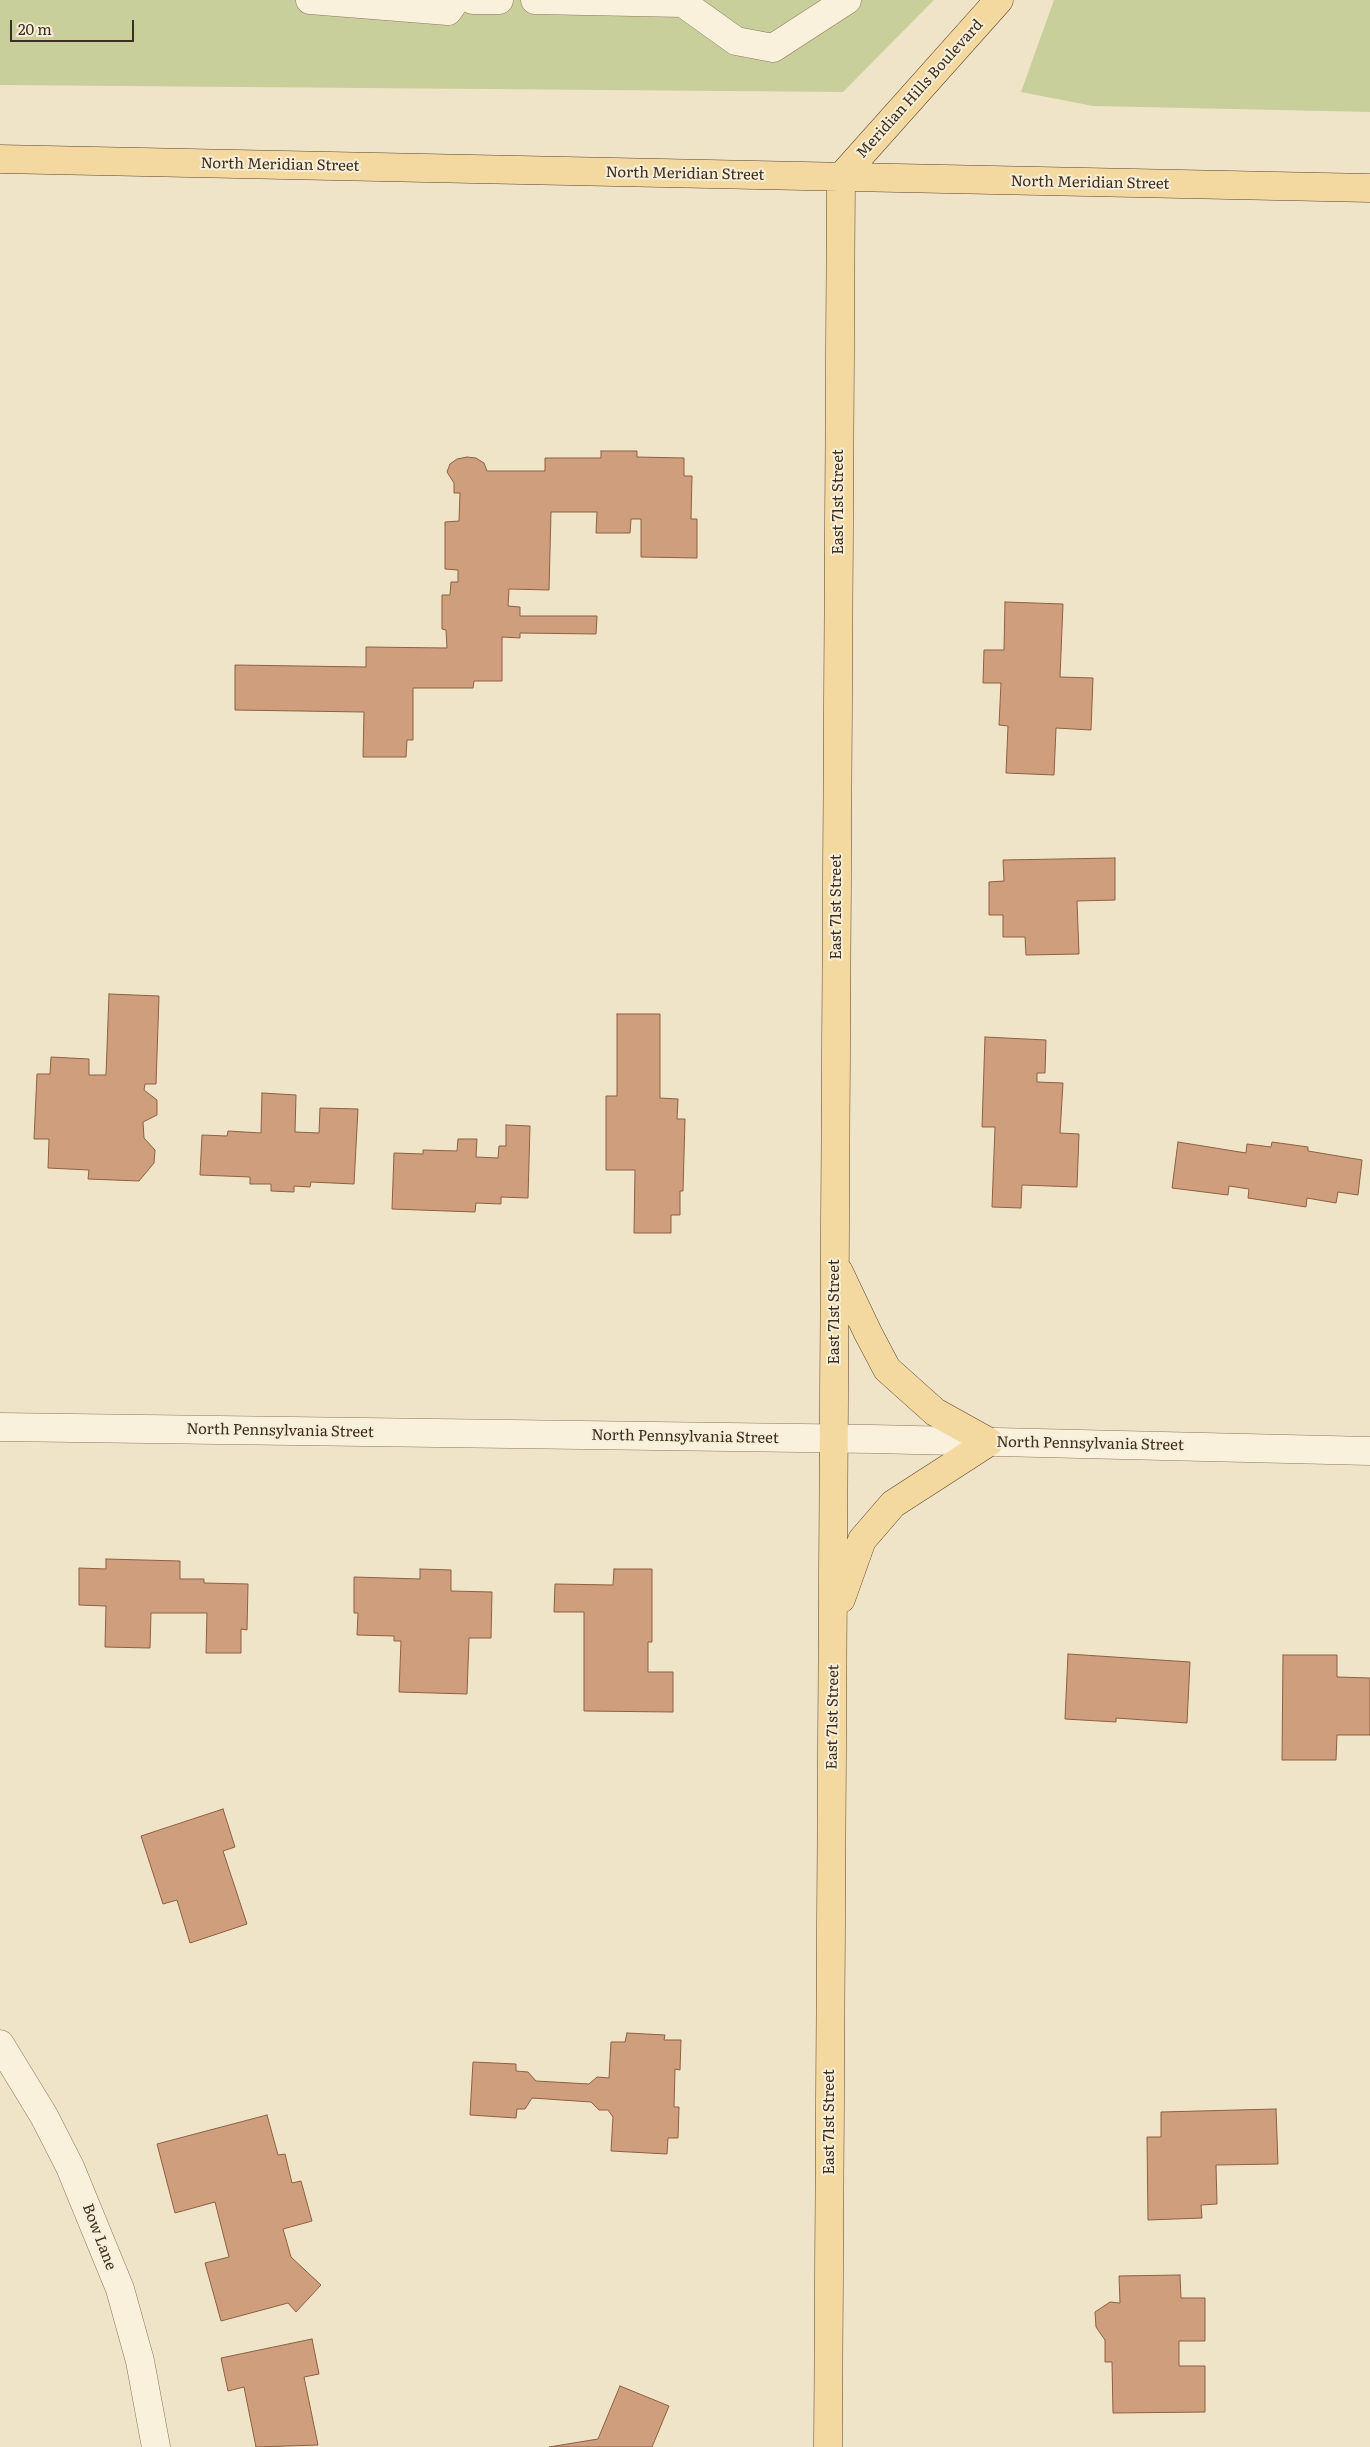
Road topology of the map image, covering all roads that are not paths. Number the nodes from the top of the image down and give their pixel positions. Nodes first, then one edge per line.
1 (310, 0) edge
2 (456, 0) edge
3 (473, 0) edge
4 (499, 0) edge
5 (535, 0) edge
6 (847, 0) edge
7 (999, 0) edge
8 (0, 159) edge
9 (841, 177) junction
10 (1370, 188) edge
11 (835, 1264) junction
12 (0, 1427) edge
13 (834, 1439) junction
14 (989, 1442) junction
15 (1370, 1451) edge
16 (834, 1619) junction
17 (0, 2044) edge
18 (156, 2447) edge
19 (828, 2447) edge

1 - 2 street
3 - 4 street
5 - 6 street
7 - 9 main road, Meridian Hills Boulevard
8 - 9 main road, North Meridian Street
9 - 10 main road, North Meridian Street
9 - 11 main road, East 71st Street
11 - 13 main road, East 71st Street
11 - 14 main road
12 - 13 street, North Pennsylvania Street
13 - 14 street, North Pennsylvania Street
13 - 16 main road, East 71st Street
14 - 15 street, North Pennsylvania Street
14 - 16 main road
16 - 19 main road, East 71st Street
17 - 18 street, Bow Lane

